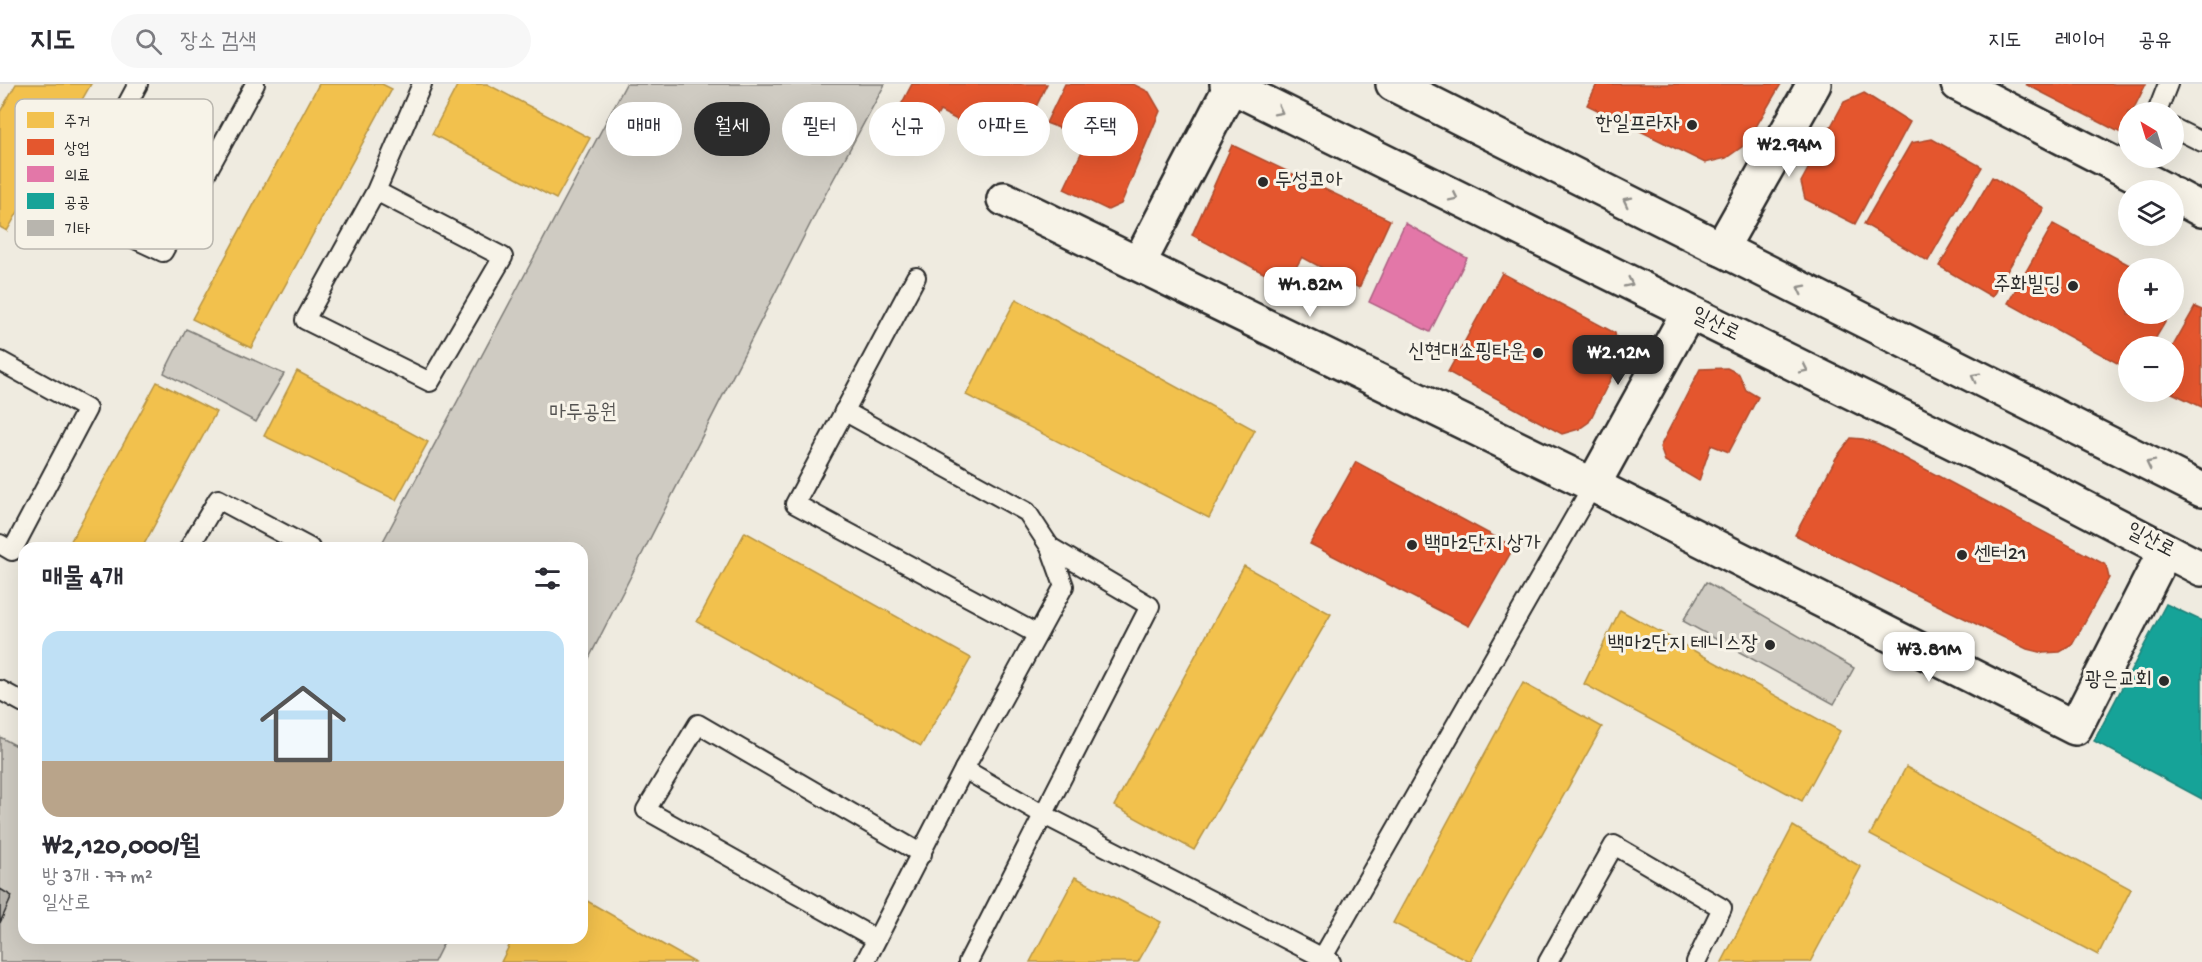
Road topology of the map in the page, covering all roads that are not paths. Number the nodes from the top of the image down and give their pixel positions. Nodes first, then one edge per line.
1 (138, 84) edge
2 (255, 84) edge
3 (422, 84) edge
4 (1393, 84) edge
5 (1814, 84) edge
6 (1958, 84) edge
7 (2168, 84) edge
8 (1229, 85) edge
9 (130, 99) edge
10 (2161, 102) edge
11 (2184, 133) edge
12 (2202, 142) edge
13 (213, 161) edge
14 (2145, 180) edge
15 (376, 191) junction
16 (1004, 199) dead end
17 (2184, 200) edge
18 (2202, 210) edge
19 (1721, 249) junction
20 (1139, 263) junction
21 (915, 277) dead end
22 (1688, 313) junction
23 (0, 361) edge
24 (844, 411) junction
25 (1593, 485) junction
26 (2200, 485) edge
27 (193, 542) edge
28 (299, 542) edge
29 (0, 544) edge
30 (1050, 547) junction
31 (2165, 551) junction
32 (2202, 569) edge
33 (1037, 634) junction
34 (0, 690) edge
35 (18, 700) edge
36 (964, 769) junction
37 (1044, 815) junction
38 (922, 854) junction
39 (876, 939) junction
40 (1324, 961) edge
41 (865, 962) edge
42 (968, 962) edge
43 (1548, 962) edge
44 (1696, 962) edge

1 - 9 lane
2 - 13 lane
3 - 15 lane
19 -> 4 street
5 - 19 street
6 - 14 street
7 - 10 lane
8 - 20 street
8 -> 22 street, 일산로
11 - 12 lane
15 - 15 lane
16 - 20 street
17 - 18 street
26 -> 19 street
20 - 25 street
21 - 24 lane
22 - 25 street
22 -> 31 street, 일산로
23 - 29 lane
24 - 30 lane
24 - 33 lane
25 - 31 street
25 - 40 lane
27 - 28 lane
30 - 33 lane
30 - 37 lane
31 - 32 street, 일산로
33 - 36 lane
34 - 35 lane
36 - 37 lane
36 - 38 lane
37 - 40 lane
37 - 42 lane
38 - 39 lane
38 - 39 lane
39 - 41 lane
43 - 44 lane

